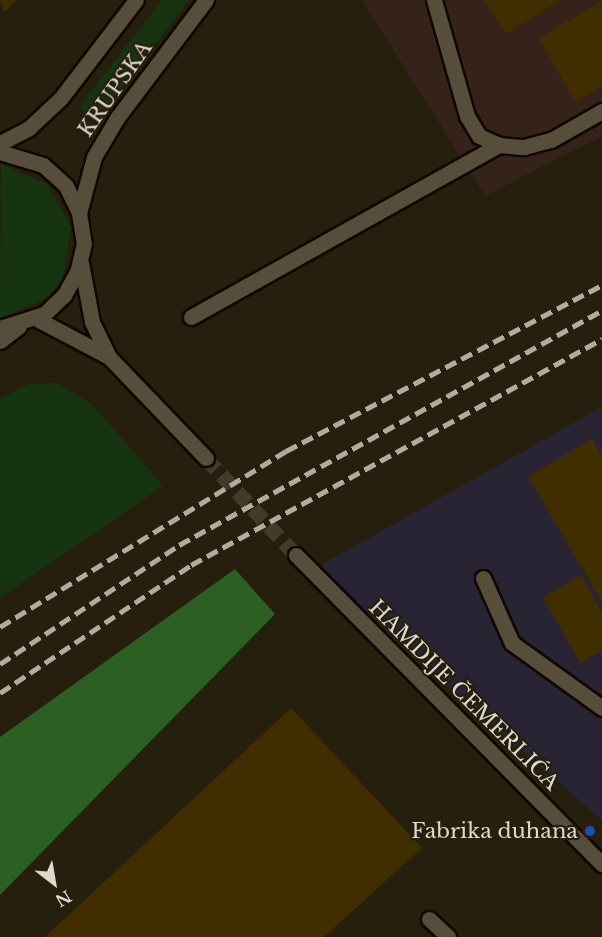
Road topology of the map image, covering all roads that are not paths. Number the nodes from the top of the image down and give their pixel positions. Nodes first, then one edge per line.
1 (136, 0) edge
2 (206, 0) edge
3 (434, 0) edge
4 (602, 111) edge
5 (0, 143) edge
6 (499, 146) junction
7 (0, 152) edge
8 (79, 213) junction
9 (81, 262) junction
10 (191, 317) dead end
11 (35, 318) junction
12 (19, 326) junction
13 (0, 328) edge
14 (0, 341) edge
15 (109, 357) junction
16 (206, 458) tunnel mouth
17 (296, 555) tunnel mouth
18 (483, 578) dead end
19 (602, 708) edge
20 (602, 864) edge
21 (429, 919) dead end
22 (448, 937) edge

1 - 5 main road, KRUPSKA
2 - 8 main road, KRUPSKA
3 - 6 main road
4 - 6 main road
6 - 10 main road
7 - 8 main road
8 - 9 main road
9 - 11 main road
9 - 15 main road
11 - 12 main road
11 - 15 main road
12 - 13 main road
12 - 14 main road
15 - 16 main road
17 - 20 main road, HAMDIJE ČEMERLIĆA
18 - 19 main road
21 - 22 main road

